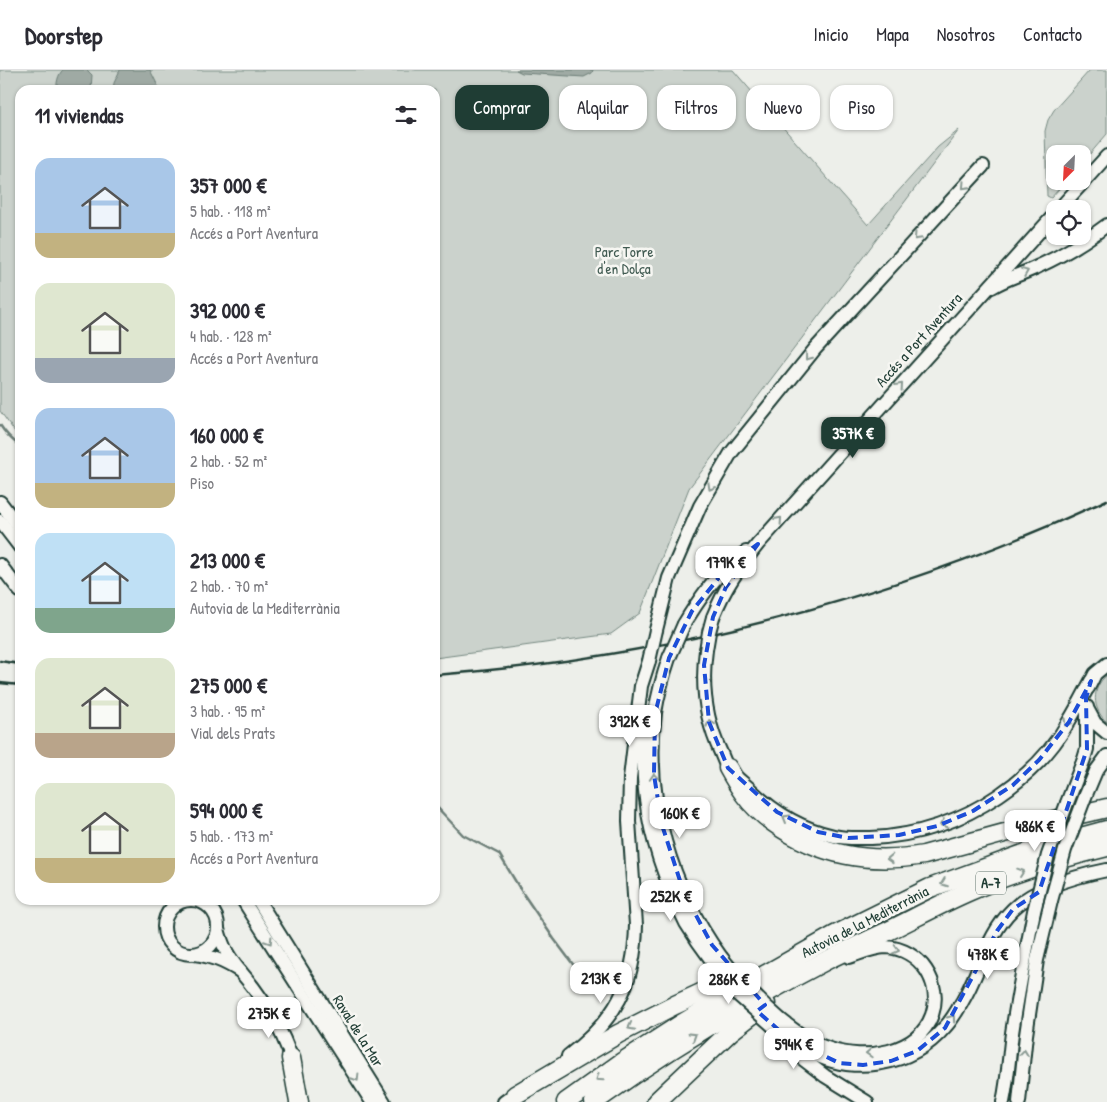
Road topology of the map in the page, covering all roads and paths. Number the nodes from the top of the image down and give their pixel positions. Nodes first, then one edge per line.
1 (1107, 156) edge
2 (983, 166) dead end
3 (1067, 200) edge
4 (1046, 224) edge
5 (1107, 225) edge
6 (982, 294) junction
7 (0, 502) edge
8 (0, 520) edge
9 (15, 522) edge
10 (15, 540) edge
11 (758, 544) junction
12 (0, 565) edge
13 (15, 584) edge
14 (649, 662) junction
15 (1107, 664) edge
16 (1091, 681) junction
17 (1087, 707) junction
18 (1107, 733) edge
19 (1107, 756) edge
20 (728, 768) junction
21 (1107, 808) edge
22 (657, 828) junction
23 (1107, 830) edge
24 (1107, 847) edge
25 (1107, 870) edge
26 (167, 905) edge
27 (177, 905) edge
28 (206, 905) edge
29 (246, 905) edge
30 (261, 905) edge
31 (167, 914) junction
32 (218, 929) junction
33 (835, 935) junction
34 (880, 935) junction
35 (195, 954) junction
36 (849, 957) junction
37 (717, 959) junction
38 (240, 971) junction
39 (774, 1025) junction
40 (292, 1058) junction
41 (510, 1098) edge
42 (299, 1102) edge
43 (305, 1102) edge
44 (372, 1102) edge
45 (384, 1102) edge
46 (566, 1102) edge
47 (594, 1102) edge
48 (656, 1102) edge
49 (867, 1102) edge
50 (1003, 1102) edge
51 (1019, 1102) edge

1 - 3 street
2 -> 14 street, bridge
4 - 6 street, Accés a Port Aventura
6 -> 5 street, Accés a Port Aventura
11 -> 6 street, Accés a Port Aventura
7 - 9 street
8 - 10 street
20 -> 11 street, Accés a Port Aventura, bridge
22 -> 11 street, bridge
12 - 13 street
14 - 22 street
14 - 41 street
15 - 16 street
16 - 17 street
16 -> 20 street
17 - 18 street
17 - 50 street, bridge
51 -> 19 street, bridge
21 -> 20 highway
22 - 37 street
23 -> 33 highway, Autovia de la Mediterrània / A-7
34 -> 24 highway, Autovia de la Mediterrània / A-7
39 -> 25 street
26 - 31 street
27 - 31 street
28 - 32 street
29 -> 44 street, Raval de la Mar
30 - 45 street, Raval de la Mar
31 - 35 street
32 - 35 street
32 - 38 street
33 -> 41 highway
33 -> 46 highway, Autovia de la Mediterrània / A-7
34 - 36 highway
47 -> 34 highway, Autovia de la Mediterrània / A-7
35 - 38 street
36 -> 39 street
36 - 48 highway
37 - 39 street, bridge
37 - 39 street, bridge
38 - 40 street
39 - 49 street
40 - 42 highway
40 - 43 street

